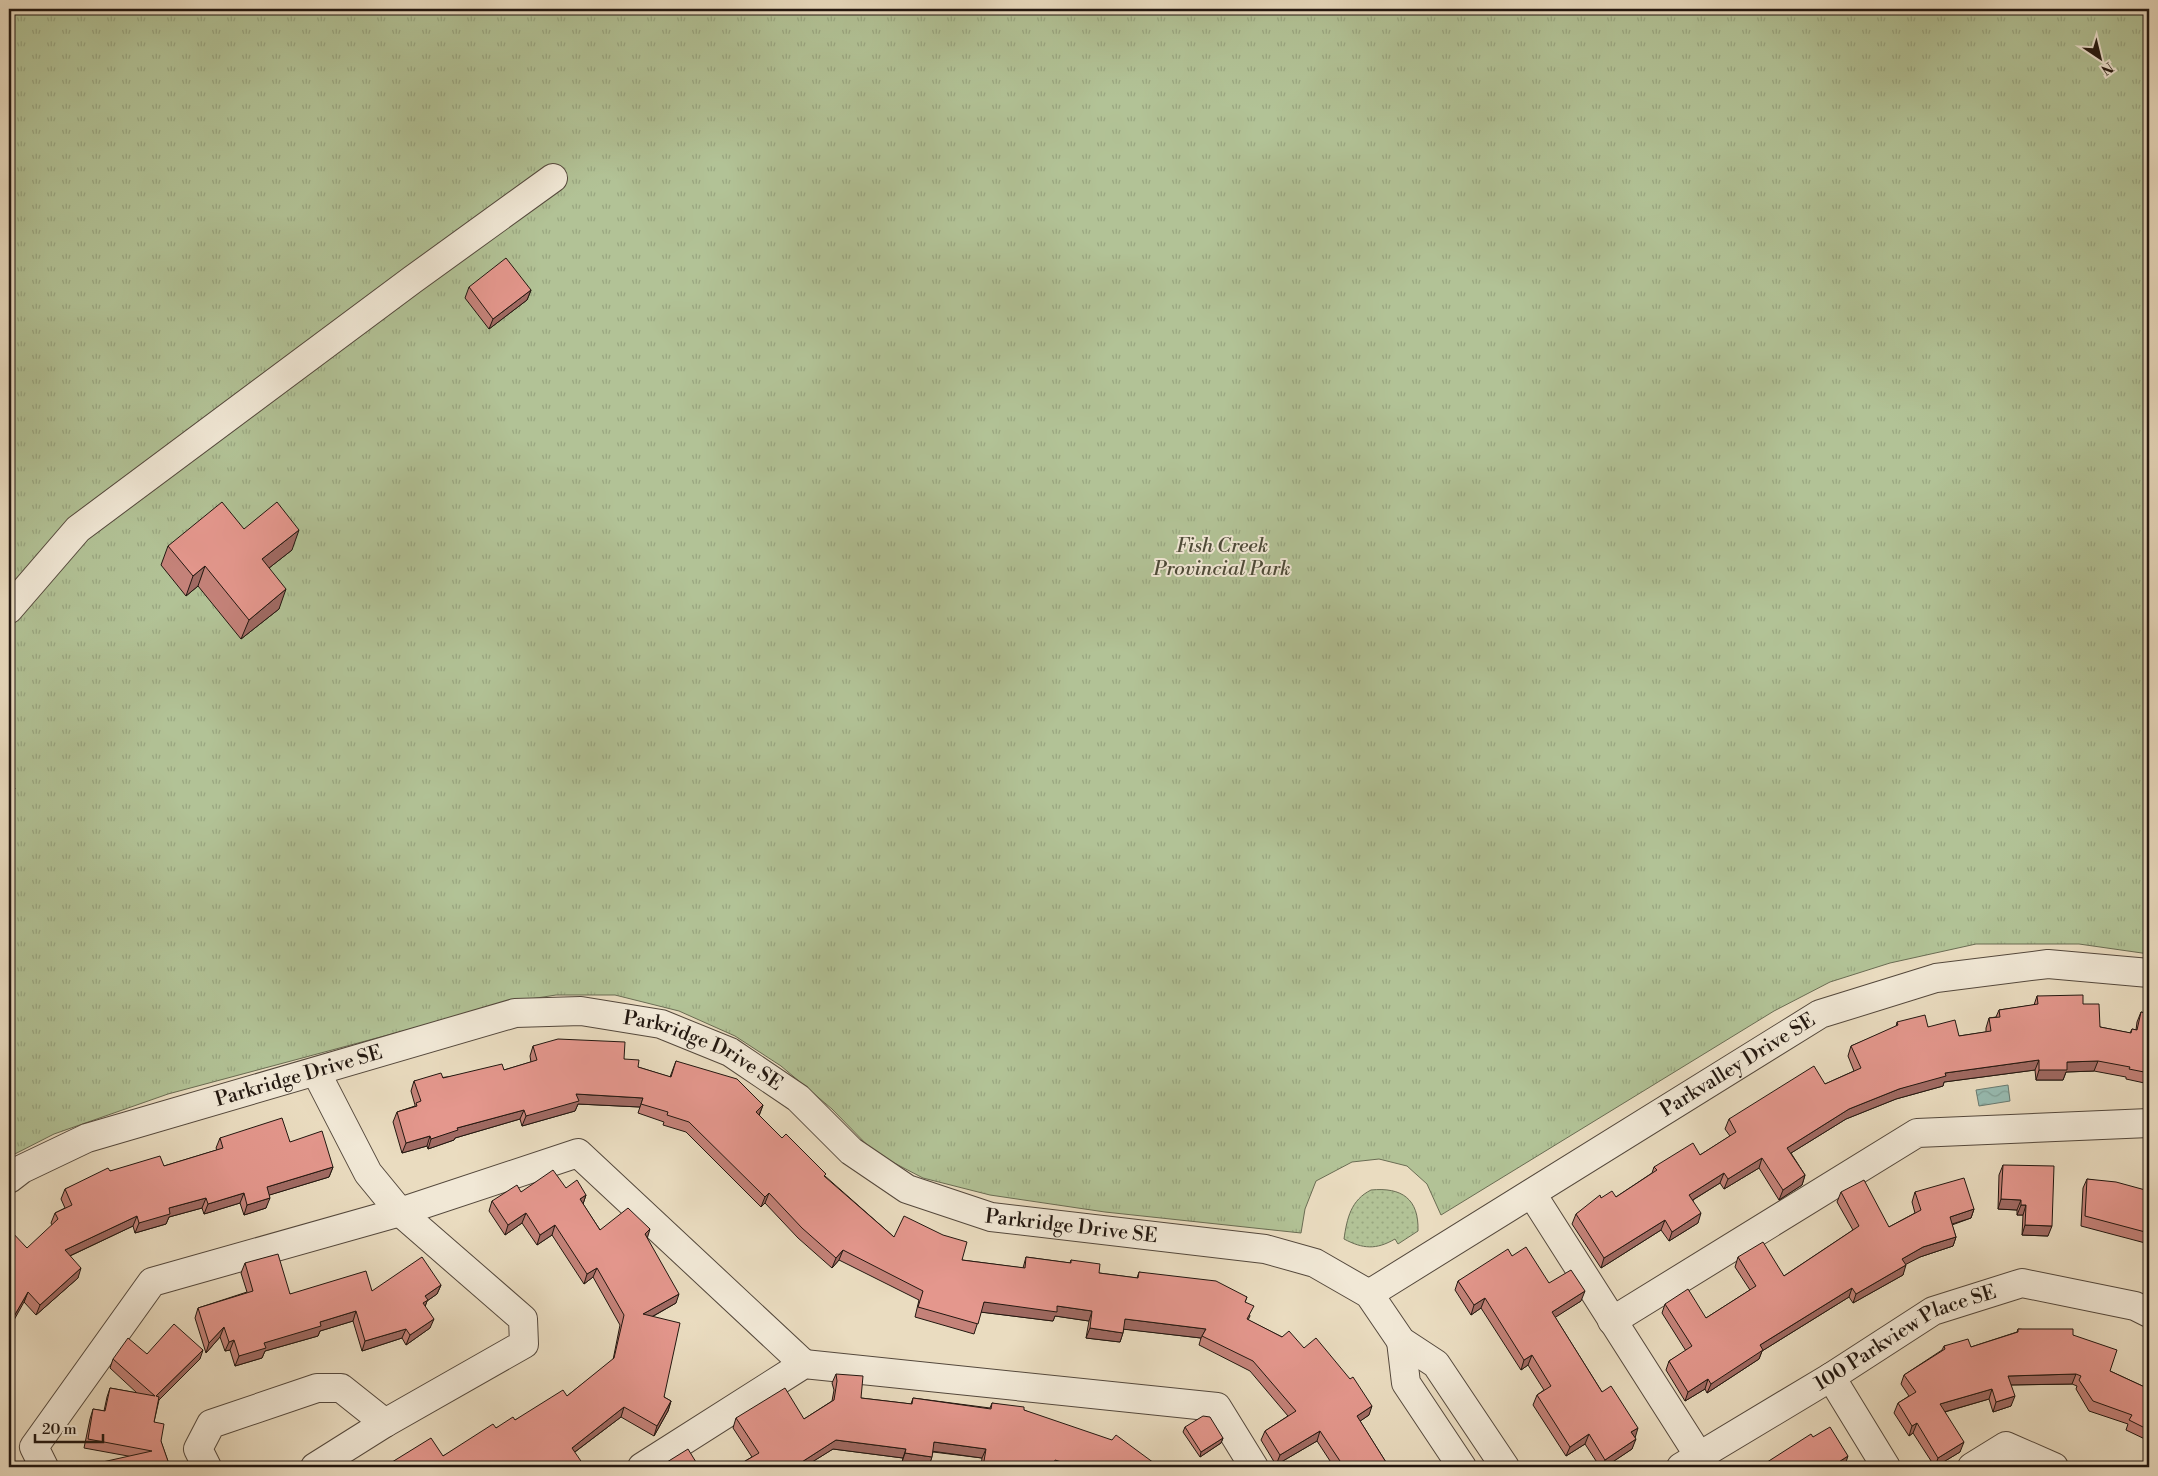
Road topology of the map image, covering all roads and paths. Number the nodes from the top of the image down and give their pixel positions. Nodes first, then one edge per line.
1 (554, 178) dead end
2 (9, 608) edge
3 (2149, 973) edge
4 (316, 1072) junction
5 (2149, 1123) edge
6 (9, 1179) edge
7 (1532, 1194) junction
8 (400, 1212) junction
9 (1369, 1294) junction
10 (2149, 1313) edge
11 (1612, 1321) junction
12 (1400, 1341) junction
13 (804, 1364) junction
14 (1831, 1377) junction
15 (385, 1423) junction
16 (1695, 1463) edge
17 (1245, 1464) edge
18 (44, 1467) edge
19 (207, 1467) edge
20 (315, 1467) edge
21 (642, 1467) edge
22 (1462, 1467) edge
23 (1506, 1467) edge
24 (1886, 1467) edge
25 (1972, 1467) edge
26 (2054, 1467) edge

1 - 2 street
3 - 7 street, Parkvalley Drive SE
4 - 6 street, Parkridge Drive SE
4 - 8 street
4 - 9 street, Parkridge Drive SE
5 - 11 street
7 - 9 street, Parkvalley Drive SE
7 - 11 street
8 - 13 street
8 - 15 street
8 - 18 street
9 - 12 street
10 - 14 street, 100 Parkview Place SE
11 - 16 street
12 - 22 street
12 - 23 street
13 - 17 street
13 - 21 street
14 - 16 street, 100 Parkview Place SE
14 - 24 street
15 - 19 street
15 - 20 street
25 - 26 street

